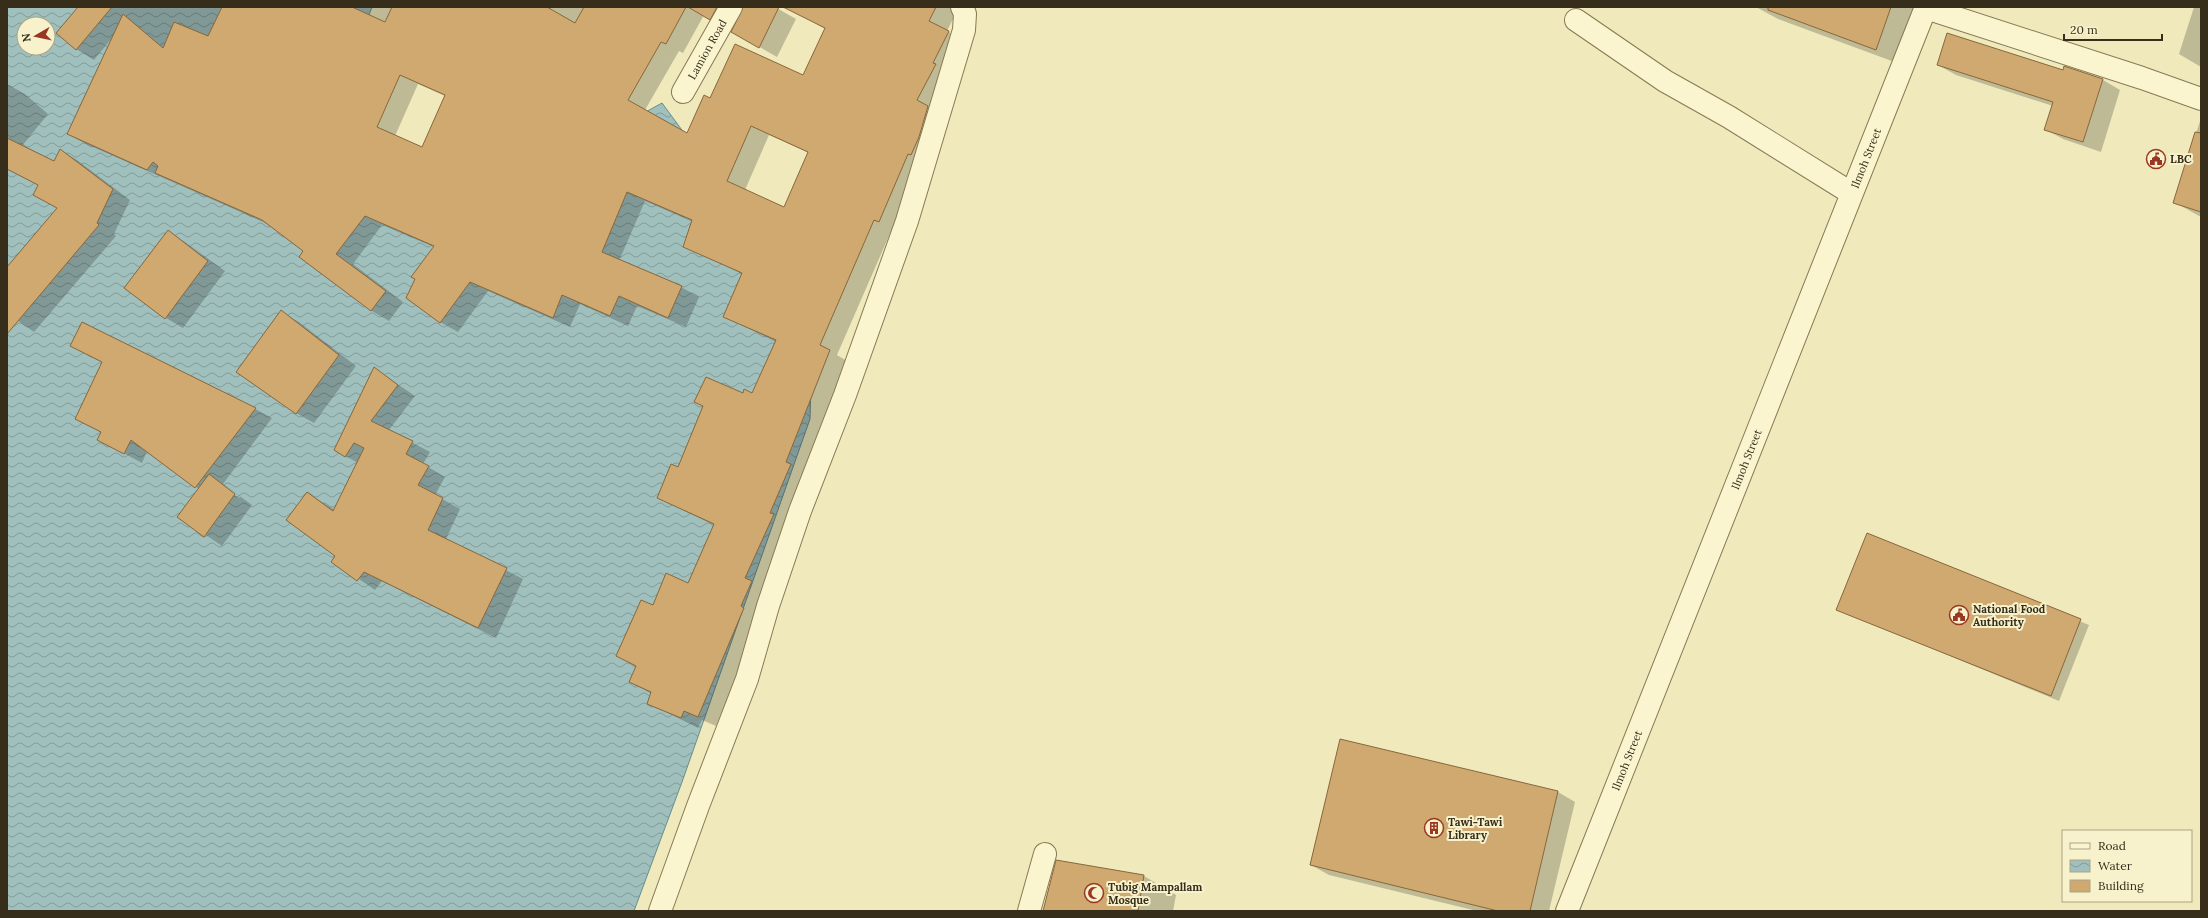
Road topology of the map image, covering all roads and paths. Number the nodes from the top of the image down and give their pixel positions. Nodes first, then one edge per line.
1 (731, 7) edge
2 (962, 7) edge
3 (1926, 8) edge
4 (1576, 20) dead end
5 (683, 92) dead end
6 (2201, 99) edge
7 (1851, 193) junction
8 (1045, 854) dead end
9 (660, 911) edge
10 (1029, 911) edge
11 (1567, 911) edge

1 - 5 street, Lamion Road
2 - 9 street
3 - 6 street
3 - 7 street, Ilmoh Street
4 - 7 street
7 - 11 street, Ilmoh Street
8 - 10 street

